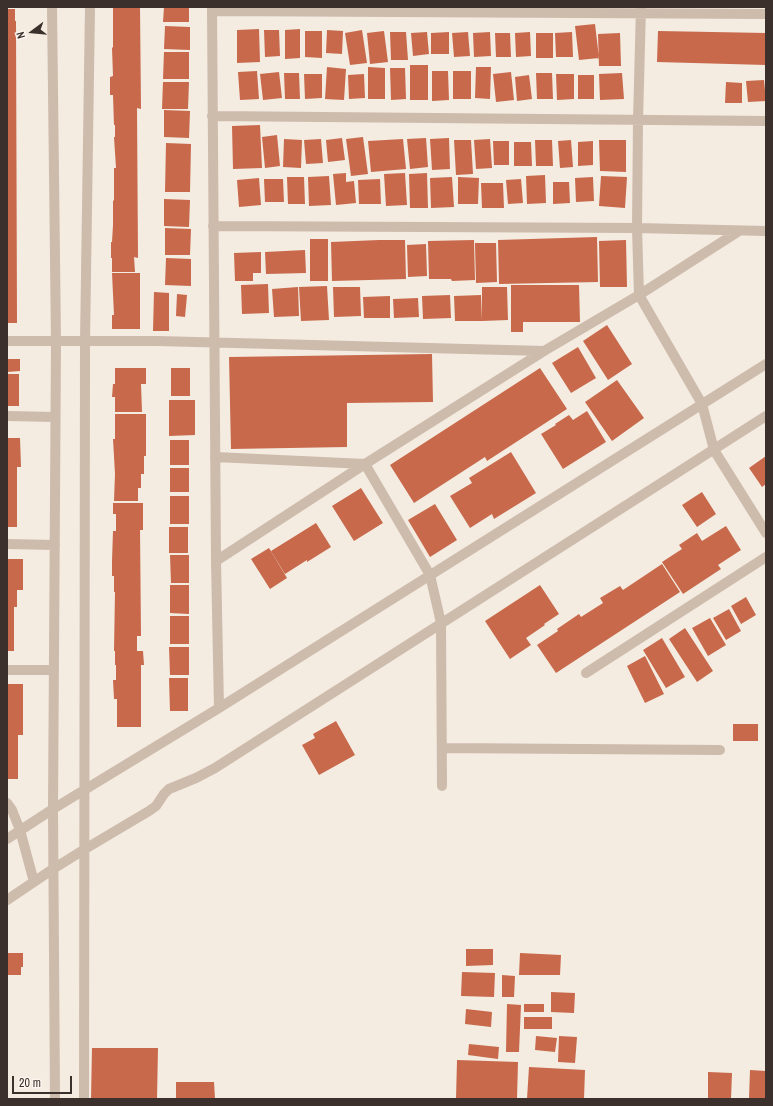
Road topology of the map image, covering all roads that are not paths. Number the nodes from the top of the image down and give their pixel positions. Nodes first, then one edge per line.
1 (52, 7) edge
2 (90, 7) edge
3 (212, 9) edge
4 (641, 10) edge
5 (766, 14) edge
6 (212, 116) junction
7 (638, 120) junction
8 (766, 121) edge
9 (213, 226) junction
10 (637, 228) junction
11 (739, 231) junction
12 (766, 231) edge
13 (639, 294) junction
14 (7, 341) edge
15 (56, 342) junction
16 (85, 342) junction
17 (214, 342) junction
18 (544, 351) junction
19 (766, 364) edge
20 (702, 404) junction
21 (7, 416) edge
22 (766, 416) edge
23 (56, 417) junction
24 (714, 450) junction
25 (215, 457) junction
26 (365, 464) junction
27 (766, 533) edge
28 (7, 544) edge
29 (55, 545) junction
30 (766, 557) edge
31 (216, 560) junction
32 (430, 575) junction
33 (441, 623) junction
34 (7, 670) edge
35 (54, 670) junction
36 (586, 673) dead end
37 (219, 708) junction
38 (443, 748) junction
39 (720, 750) dead end
40 (442, 786) dead end
41 (84, 790) junction
42 (7, 803) edge
43 (53, 809) junction
44 (20, 830) junction
45 (7, 839) edge
46 (85, 849) junction
47 (53, 869) junction
48 (34, 882) junction
49 (7, 900) edge
50 (55, 1099) edge
51 (84, 1099) edge

1 - 15 street
2 - 16 street
3 - 4 street
3 - 6 street
4 - 5 street
4 - 7 street
6 - 7 street
6 - 9 street
7 - 8 street
7 - 10 street
9 - 10 street
9 - 17 street
10 - 11 street
10 - 13 street
11 - 12 street
11 - 13 street
13 - 18 street
13 - 20 street
14 - 15 street
15 - 16 street
15 - 23 street
16 - 17 street
16 - 41 street
17 - 18 street
17 - 25 street
18 - 26 street
19 - 20 street
20 - 24 street
20 - 32 street
21 - 23 street
22 - 24 street
23 - 29 street
24 - 27 street
24 - 33 street
25 - 26 street
25 - 31 street
26 - 31 street
26 - 32 street
28 - 29 street
29 - 35 street
30 - 36 street
31 - 37 street
32 - 33 street
32 - 37 street
33 - 38 street
33 - 46 street
34 - 35 street
35 - 43 street
37 - 41 street
38 - 39 street
38 - 40 street
41 - 43 street
41 - 46 street
42 - 44 street
43 - 44 street
43 - 47 street
44 - 45 street
44 - 48 street
46 - 47 street
46 - 51 street
47 - 48 street
47 - 50 street
48 - 49 street

